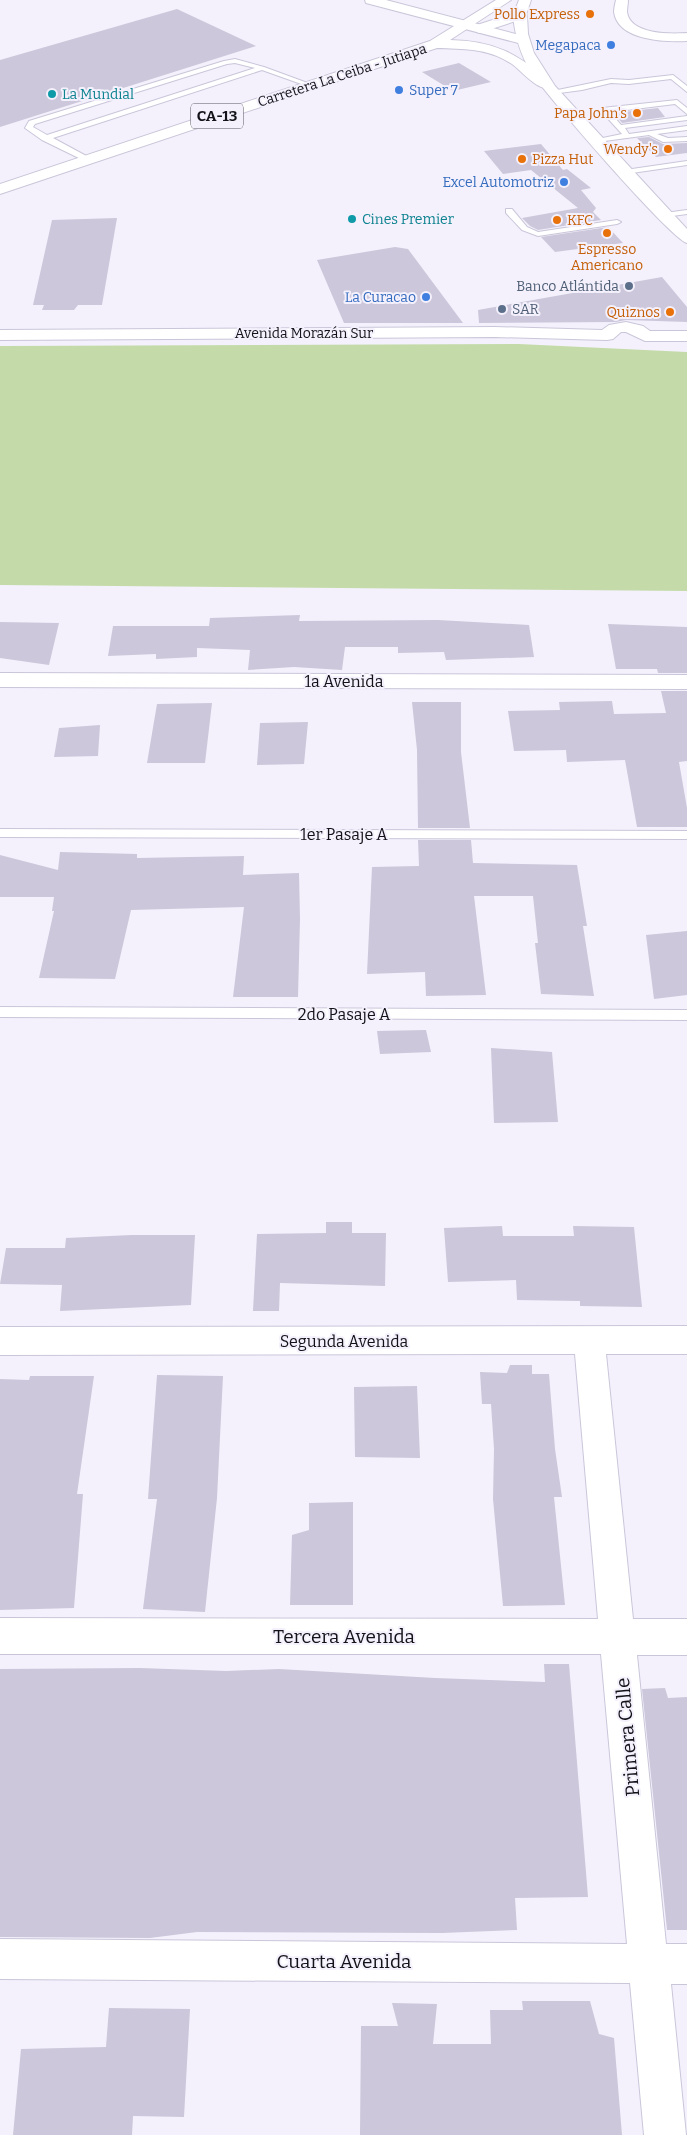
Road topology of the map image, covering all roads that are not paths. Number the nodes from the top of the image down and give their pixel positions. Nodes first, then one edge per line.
1 (371, 0) edge
2 (505, 0) edge
3 (525, 0) edge
4 (622, 0) edge
5 (520, 15) junction
6 (472, 28) junction
7 (687, 37) edge
8 (522, 40) junction
9 (435, 44) junction
10 (262, 68) junction
11 (309, 85) junction
12 (549, 88) junction
13 (687, 90) edge
14 (687, 112) edge
15 (687, 118) edge
16 (619, 127) junction
17 (687, 128) edge
18 (651, 133) junction
19 (626, 136) junction
20 (45, 138) junction
21 (687, 139) edge
22 (597, 140) junction
23 (687, 159) edge
24 (87, 160) junction
25 (687, 163) edge
26 (661, 166) junction
27 (625, 172) junction
28 (0, 189) edge
29 (509, 211) dead end
30 (679, 214) edge
31 (617, 222) dead end
32 (687, 238) edge
33 (0, 335) edge
34 (687, 336) edge
35 (0, 680) edge
36 (687, 682) edge
37 (0, 833) edge
38 (687, 835) edge
39 (0, 1012) edge
40 (687, 1015) edge
41 (589, 1340) junction
42 (687, 1340) edge
43 (0, 1341) edge
44 (0, 1636) edge
45 (618, 1636) junction
46 (687, 1637) edge
47 (0, 1959) edge
48 (649, 1963) junction
49 (687, 1964) edge
50 (665, 2135) edge

1 - 6 street
2 - 6 street, CA-13
3 - 5 street
4 - 7 street
5 - 6 street, CA-13
5 - 8 street
6 - 8 street
6 - 9 street, CA-13
8 - 12 street
9 - 11 street, Carretera La Ceiba - Jutiapa / CA-13
9 - 12 street
10 - 11 lane
10 - 20 lane
10 - 20 lane
11 - 24 street, Carretera La Ceiba - Jutiapa / CA-13
12 - 13 lane
12 - 22 street
14 - 16 lane
15 - 16 lane
16 - 19 lane
17 - 18 lane
18 - 19 lane
18 - 21 lane
19 - 22 lane
20 - 24 lane
22 - 27 street
23 - 26 lane
24 - 28 street, Carretera La Ceiba - Jutiapa / CA-13
25 - 26 lane
26 - 27 lane
27 - 30 street
29 - 31 lane
30 - 32 street
33 - 34 street, Avenida Morazán Sur
35 - 36 street, 1a Avenida
37 - 38 lane, 1er Pasaje A
39 - 40 lane, 2do Pasaje A
41 - 42 street, Segunda Avenida
41 - 43 street, Segunda Avenida
41 - 45 street, Primera Calle
44 - 45 street, Tercera Avenida
45 - 46 street, Tercera Avenida
45 - 48 street, Primera Calle
47 - 48 street, Cuarta Avenida
48 - 49 street, Cuarta Avenida
48 - 50 street, Primera Calle

